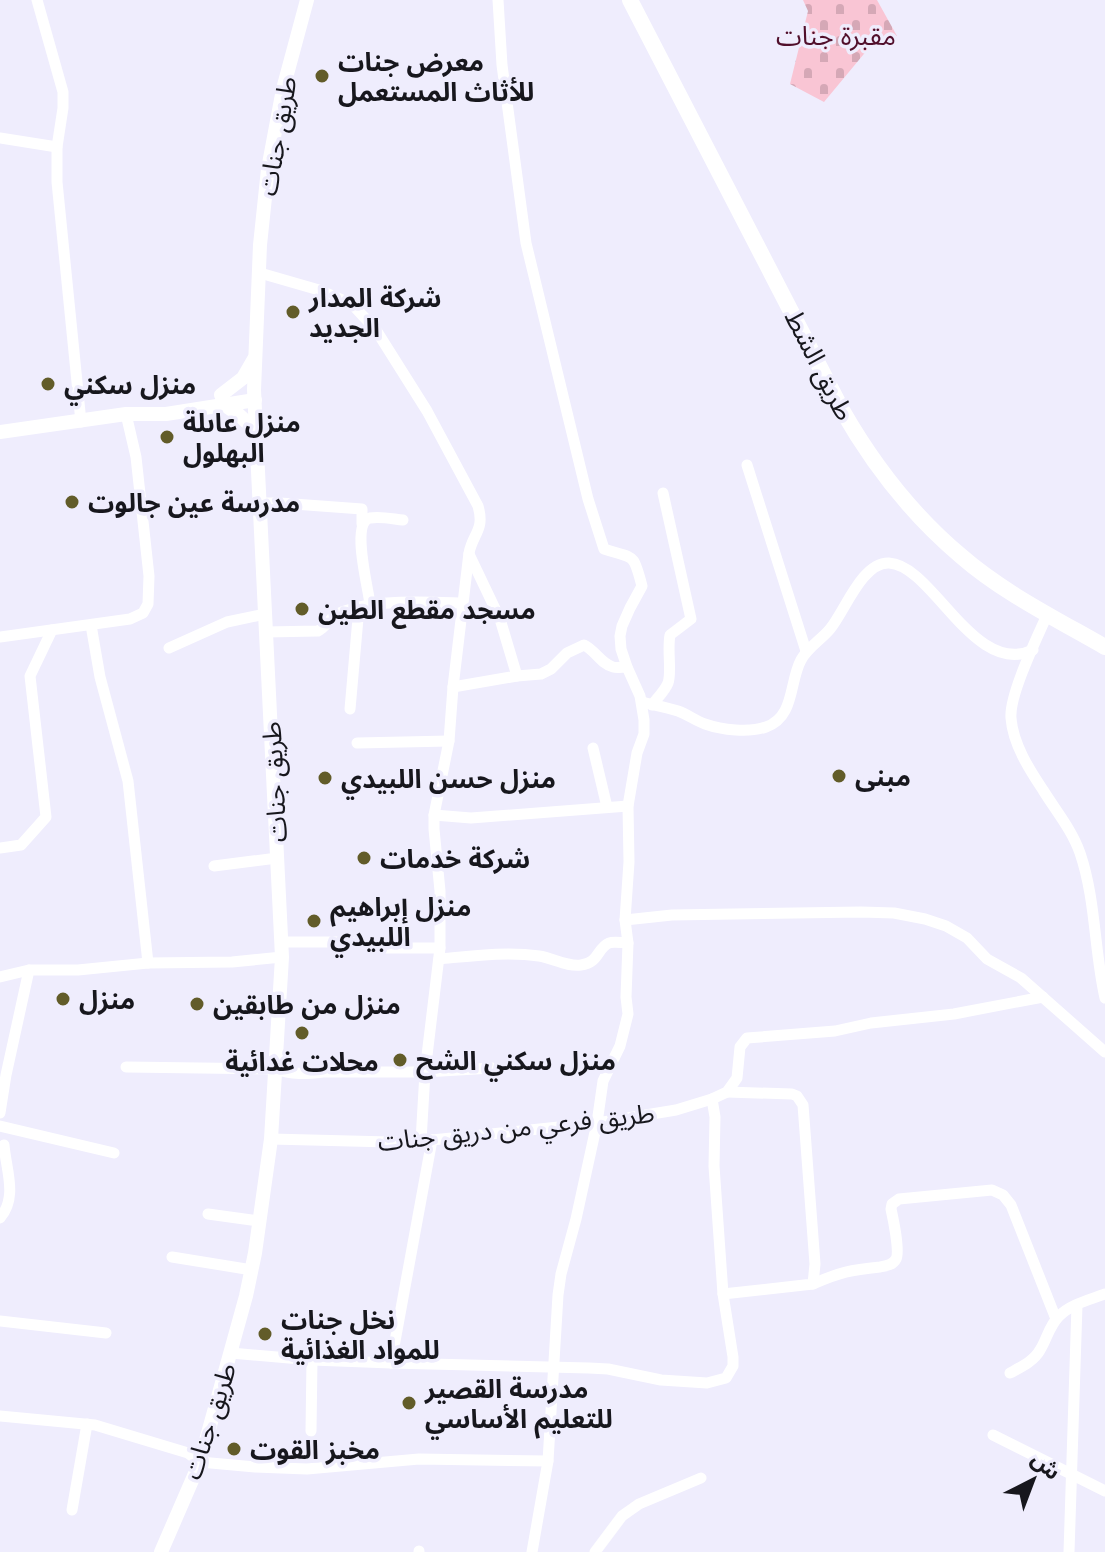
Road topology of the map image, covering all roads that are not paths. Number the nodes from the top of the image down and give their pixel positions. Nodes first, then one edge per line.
1 (37, 0) edge
2 (307, 0) edge
3 (498, 0) edge
4 (630, 0) edge
5 (0, 138) edge
6 (57, 147) junction
7 (260, 273) junction
8 (256, 355) junction
9 (254, 395) junction
10 (222, 400) junction
11 (126, 414) junction
12 (81, 422) junction
13 (256, 431) junction
14 (0, 432) edge
15 (747, 465) dead end
16 (663, 493) dead end
17 (261, 503) junction
18 (403, 520) dead end
19 (362, 524) junction
20 (469, 553) junction
21 (463, 603) junction
22 (365, 606) junction
23 (265, 614) junction
24 (1047, 615) junction
25 (91, 625) junction
26 (52, 630) junction
27 (266, 632) junction
28 (0, 637) edge
29 (1105, 647) edge
30 (169, 648) dead end
31 (1033, 650) junction
32 (806, 651) junction
33 (627, 667) junction
34 (517, 676) junction
35 (453, 687) junction
36 (647, 704) junction
37 (350, 709) dead end
38 (449, 741) junction
39 (357, 743) dead end
40 (593, 748) dead end
41 (628, 806) junction
42 (607, 807) junction
43 (434, 815) junction
44 (0, 848) edge
45 (277, 858) junction
46 (214, 866) dead end
47 (625, 920) junction
48 (355, 942) dead end
49 (628, 943) junction
50 (378, 948) dead end
51 (282, 950) junction
52 (440, 954) junction
53 (148, 963) junction
54 (29, 970) junction
55 (1, 973) edge
56 (1043, 997) junction
57 (1105, 998) edge
58 (1105, 1052) edge
59 (126, 1067) dead end
60 (492, 1068) dead end
61 (276, 1069) junction
62 (425, 1072) junction
63 (727, 1092) junction
64 (712, 1099) junction
65 (0, 1113) edge
66 (597, 1123) junction
67 (0, 1126) edge
68 (271, 1139) junction
69 (427, 1141) junction
70 (4, 1145) dead end
71 (114, 1153) dead end
72 (208, 1214) dead end
73 (0, 1218) edge
74 (259, 1221) junction
75 (172, 1257) dead end
76 (252, 1270) junction
77 (813, 1284) junction
78 (723, 1294) junction
79 (1105, 1294) edge
80 (1077, 1305) junction
81 (1056, 1319) junction
82 (0, 1321) edge
83 (106, 1333) dead end
84 (231, 1353) junction
85 (312, 1360) junction
86 (391, 1363) junction
87 (554, 1366) junction
88 (1010, 1373) dead end
89 (0, 1416) edge
90 (87, 1424) junction
91 (311, 1431) dead end
92 (993, 1435) dead end
93 (548, 1461) junction
94 (200, 1462) junction
95 (1073, 1475) junction
96 (701, 1478) dead end
97 (1105, 1491) edge
98 (72, 1510) dead end
99 (161, 1552) edge
100 (532, 1552) edge
101 (595, 1552) edge
102 (1069, 1552) edge

1 - 6 street
2 - 7 street, طريق جنات
3 - 33 street
4 - 24 main road, طريق الشط
5 - 6 street
6 - 12 street
7 - 8 street, طريق جنات
7 - 20 street
8 - 9 street, طريق جنات
8 - 10 street
9 - 10 street
9 - 13 street, طريق جنات
10 - 11 street
10 - 13 street
11 - 12 street
11 - 25 street
12 - 14 street
13 - 17 street, طريق جنات
15 - 32 street
16 - 36 street
17 - 19 street
17 - 23 street, طريق جنات
18 - 19 street
19 - 22 street
20 - 21 street
20 - 34 street
21 - 22 street
21 - 35 street
22 - 27 street
22 - 37 street
23 - 27 street, طريق جنات
23 - 30 street
24 - 29 main road, طريق الشط
24 - 31 street
25 - 26 street
25 - 53 street
26 - 28 street
26 - 44 street
27 - 45 street, طريق جنات
31 - 32 street
31 - 57 street
32 - 36 street
33 - 34 street
33 - 36 street
34 - 35 street
35 - 38 street
36 - 41 street
38 - 39 street
38 - 43 street
40 - 42 street
41 - 42 street
41 - 47 street
42 - 43 street
43 - 52 street
45 - 46 street
45 - 51 street, طريق جنات
47 - 49 street
47 - 56 street
48 - 51 street
49 - 52 street
49 - 66 street
50 - 52 street
51 - 53 street
51 - 61 street, طريق جنات
52 - 62 street
53 - 54 street
54 - 55 street
54 - 65 street
56 - 58 street
56 - 63 street
59 - 61 street
60 - 62 street
61 - 62 street
61 - 68 street, طريق جنات
62 - 69 street
63 - 64 street, طريق فرعي من دريق جنات
63 - 77 street
64 - 66 street, طريق فرعي من دريق جنات
64 - 78 street
66 - 69 street, طريق فرعي من دريق جنات
66 - 87 street
67 - 71 street
68 - 69 street, طريق فرعي من دريق جنات
68 - 74 street, طريق جنات
69 - 86 street
70 - 73 street
72 - 74 street
74 - 76 street, طريق جنات
75 - 76 street
76 - 84 street, طريق جنات
77 - 78 street
77 - 81 street
78 - 87 street
79 - 80 street
80 - 81 street
80 - 95 street
81 - 88 street
82 - 83 street
84 - 85 street
84 - 94 street, طريق جنات
85 - 86 street
85 - 91 street
86 - 87 street
87 - 93 street
89 - 90 street
90 - 94 street
90 - 98 street
92 - 95 street
93 - 94 street
93 - 100 street
94 - 99 street, طريق جنات
95 - 97 street
95 - 102 street
96 - 101 street

